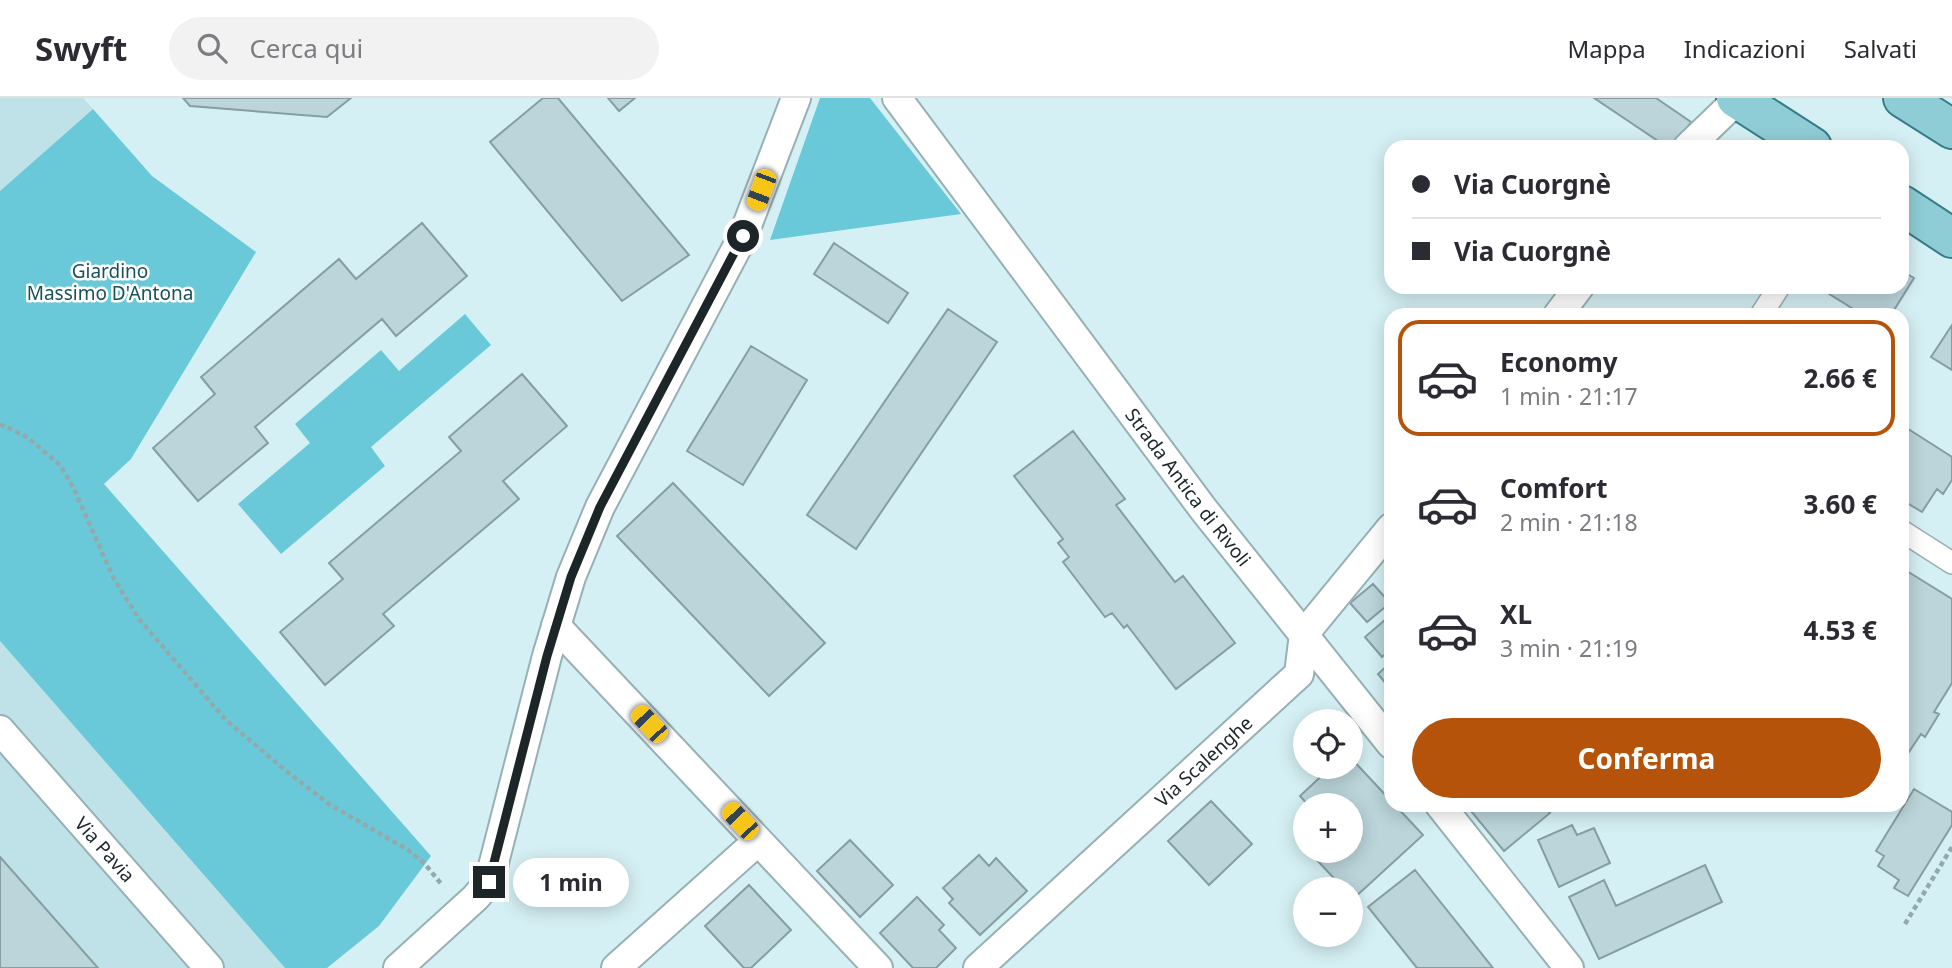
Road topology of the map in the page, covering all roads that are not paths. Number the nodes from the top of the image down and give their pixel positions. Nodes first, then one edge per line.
1 (796, 98) edge
2 (897, 98) edge
3 (1737, 98) edge
4 (1903, 98) edge
5 (1952, 129) edge
6 (1695, 140) edge
7 (1801, 140) edge
8 (1909, 210) edge
9 (1952, 238) edge
10 (1909, 535) edge
11 (1384, 537) edge
12 (1952, 563) edge
13 (556, 626) junction
14 (1304, 634) junction
15 (0, 730) edge
16 (1384, 735) edge
17 (1446, 812) edge
18 (758, 841) junction
19 (209, 968) edge
20 (398, 968) edge
21 (616, 968) edge
22 (878, 968) edge
23 (978, 968) edge
24 (1569, 968) edge

1 - 13 street
2 - 14 street, Strada Antica di Rivoli
3 - 6 street
3 - 7 main road
4 - 5 main road
8 - 9 main road
10 - 12 street
11 - 14 street
13 - 18 street
13 - 20 street
14 - 16 street, Strada Antica di Rivoli
14 - 23 street, Via Scalenghe
15 - 19 street, Via Pavia
17 - 24 street
18 - 21 street
18 - 22 street

